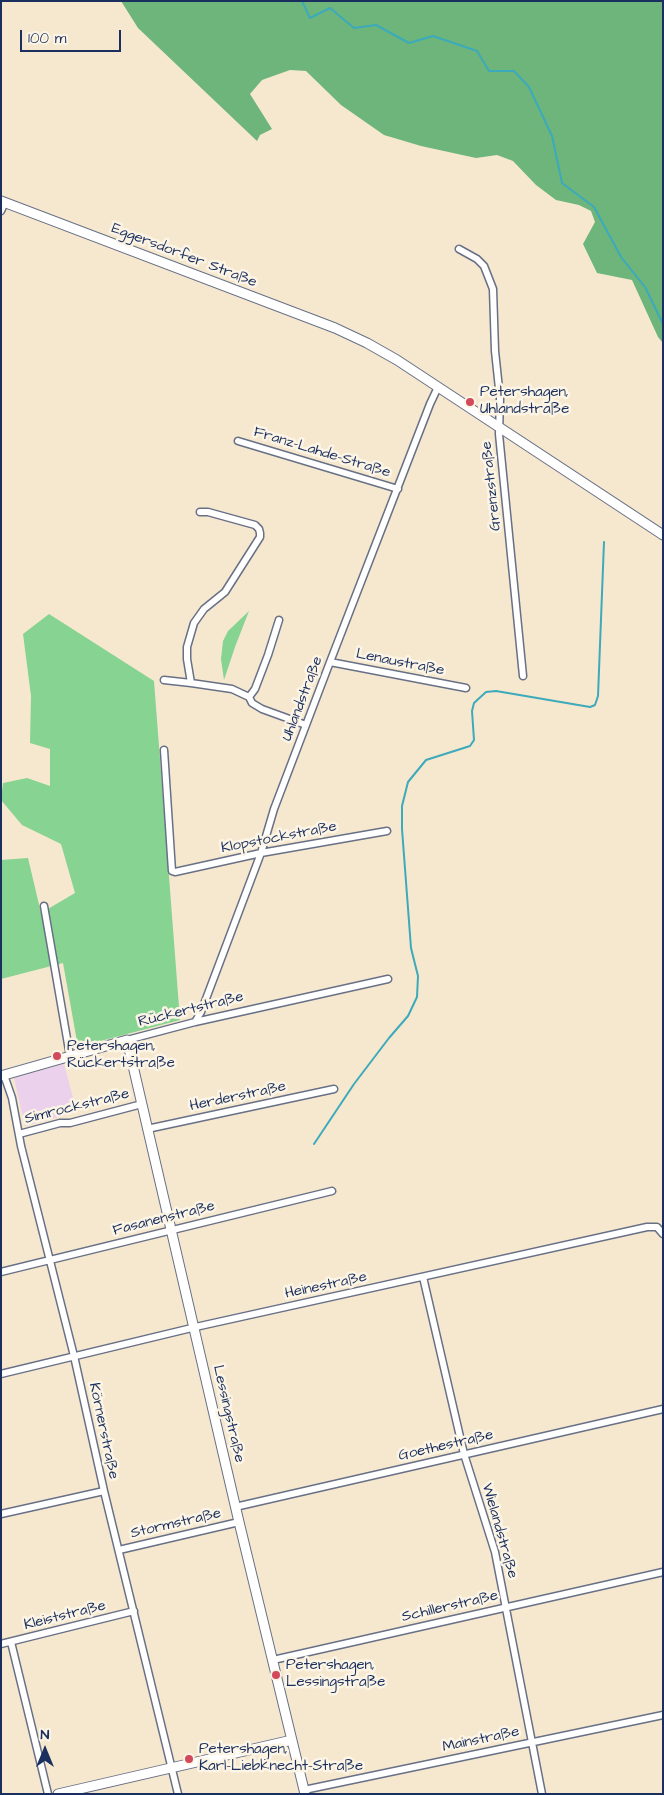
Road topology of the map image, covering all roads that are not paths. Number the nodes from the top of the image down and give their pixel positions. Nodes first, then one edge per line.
1 (3, 205) edge
2 (459, 249) dead end
3 (438, 388) junction
4 (499, 427) junction
5 (238, 441) dead end
6 (398, 489) junction
7 (200, 512) dead end
8 (663, 535) edge
9 (279, 620) dead end
10 (330, 662) junction
11 (523, 676) dead end
12 (164, 680) dead end
13 (191, 683) junction
14 (466, 688) dead end
15 (249, 697) junction
16 (306, 725) junction
17 (164, 750) dead end
18 (387, 831) dead end
19 (261, 853) junction
20 (44, 906) dead end
21 (388, 979) dead end
22 (195, 1022) junction
23 (127, 1040) junction
24 (70, 1056) junction
25 (3, 1075) edge
26 (334, 1089) dead end
27 (142, 1104) junction
28 (147, 1129) junction
29 (19, 1134) junction
30 (332, 1191) dead end
31 (171, 1230) junction
32 (663, 1234) edge
33 (49, 1261) junction
34 (1, 1272) edge
35 (423, 1277) junction
36 (193, 1328) junction
37 (74, 1356) junction
38 (1, 1374) edge
39 (663, 1409) edge
40 (464, 1454) junction
41 (104, 1491) junction
42 (236, 1507) junction
43 (1, 1514) edge
44 (239, 1522) junction
45 (119, 1550) junction
46 (663, 1572) edge
47 (506, 1607) junction
48 (134, 1611) junction
49 (11, 1642) junction
50 (1, 1644) edge
51 (273, 1660) junction
52 (663, 1715) edge
53 (292, 1740) junction
54 (532, 1742) junction
55 (172, 1768) junction
56 (304, 1792) edge
57 (48, 1794) edge
58 (58, 1794) edge
59 (178, 1794) edge
60 (542, 1794) edge

1 - 3 street, Eggersdorfer Straße
2 - 4 street, Grenzstraße
3 - 4 street, Eggersdorfer Straße
3 - 6 street, Uhlandstraße
4 - 8 street, Eggersdorfer Straße
4 - 11 street, Grenzstraße
5 - 6 street, Franz-Lahde-Straße
6 - 10 street, Uhlandstraße
7 - 13 street
9 - 15 street
10 - 14 street, Lenaustraße
10 - 16 street, Uhlandstraße
12 - 13 street
13 - 15 street
15 - 16 street
16 - 19 street, Uhlandstraße
17 - 19 street, Klopstockstraße
18 - 19 street, Klopstockstraße
19 - 22 street, Uhlandstraße
20 - 24 street
21 - 22 street, Rückertstraße
22 - 23 street, Rückertstraße
23 - 24 street, Rückertstraße
23 - 27 street, Lessingstraße
24 - 25 street, Rückertstraße
25 - 29 street, Körnerstraße
26 - 28 street, Herderstraße
27 - 28 street, Lessingstraße
27 - 29 street, Simrockstraße
28 - 31 street, Lessingstraße
29 - 33 street, Körnerstraße
30 - 31 street, Fasanenstraße
31 - 33 street, Fasanenstraße
31 - 36 street, Lessingstraße
32 - 35 street, Heinestraße
33 - 34 street, Fasanenstraße
33 - 37 street, Körnerstraße
35 - 36 street, Heinestraße
35 - 40 street, Wielandstraße
36 - 37 street, Heinestraße
36 - 42 street, Lessingstraße
37 - 38 street, Heinestraße
37 - 41 street, Körnerstraße
39 - 40 street, Goethestraße
40 - 42 street, Goethestraße
40 - 47 street, Wielandstraße
41 - 43 street
41 - 45 street, Körnerstraße
42 - 44 street, Lessingstraße
44 - 45 street, Stormstraße
44 - 51 street, Lessingstraße
45 - 48 street, Körnerstraße
46 - 47 street, Schillerstraße
47 - 51 street, Schillerstraße
47 - 54 street, Wielandstraße
48 - 49 street, Kleiststraße
48 - 55 street, Körnerstraße
49 - 50 street, Kleiststraße
49 - 57 street
51 - 53 street, Lessingstraße
52 - 54 street, Mainstraße
53 - 55 street
53 - 56 street, Lessingstraße
54 - 56 street, Mainstraße
54 - 60 street, Wielandstraße
55 - 58 street
55 - 59 street, Körnerstraße

